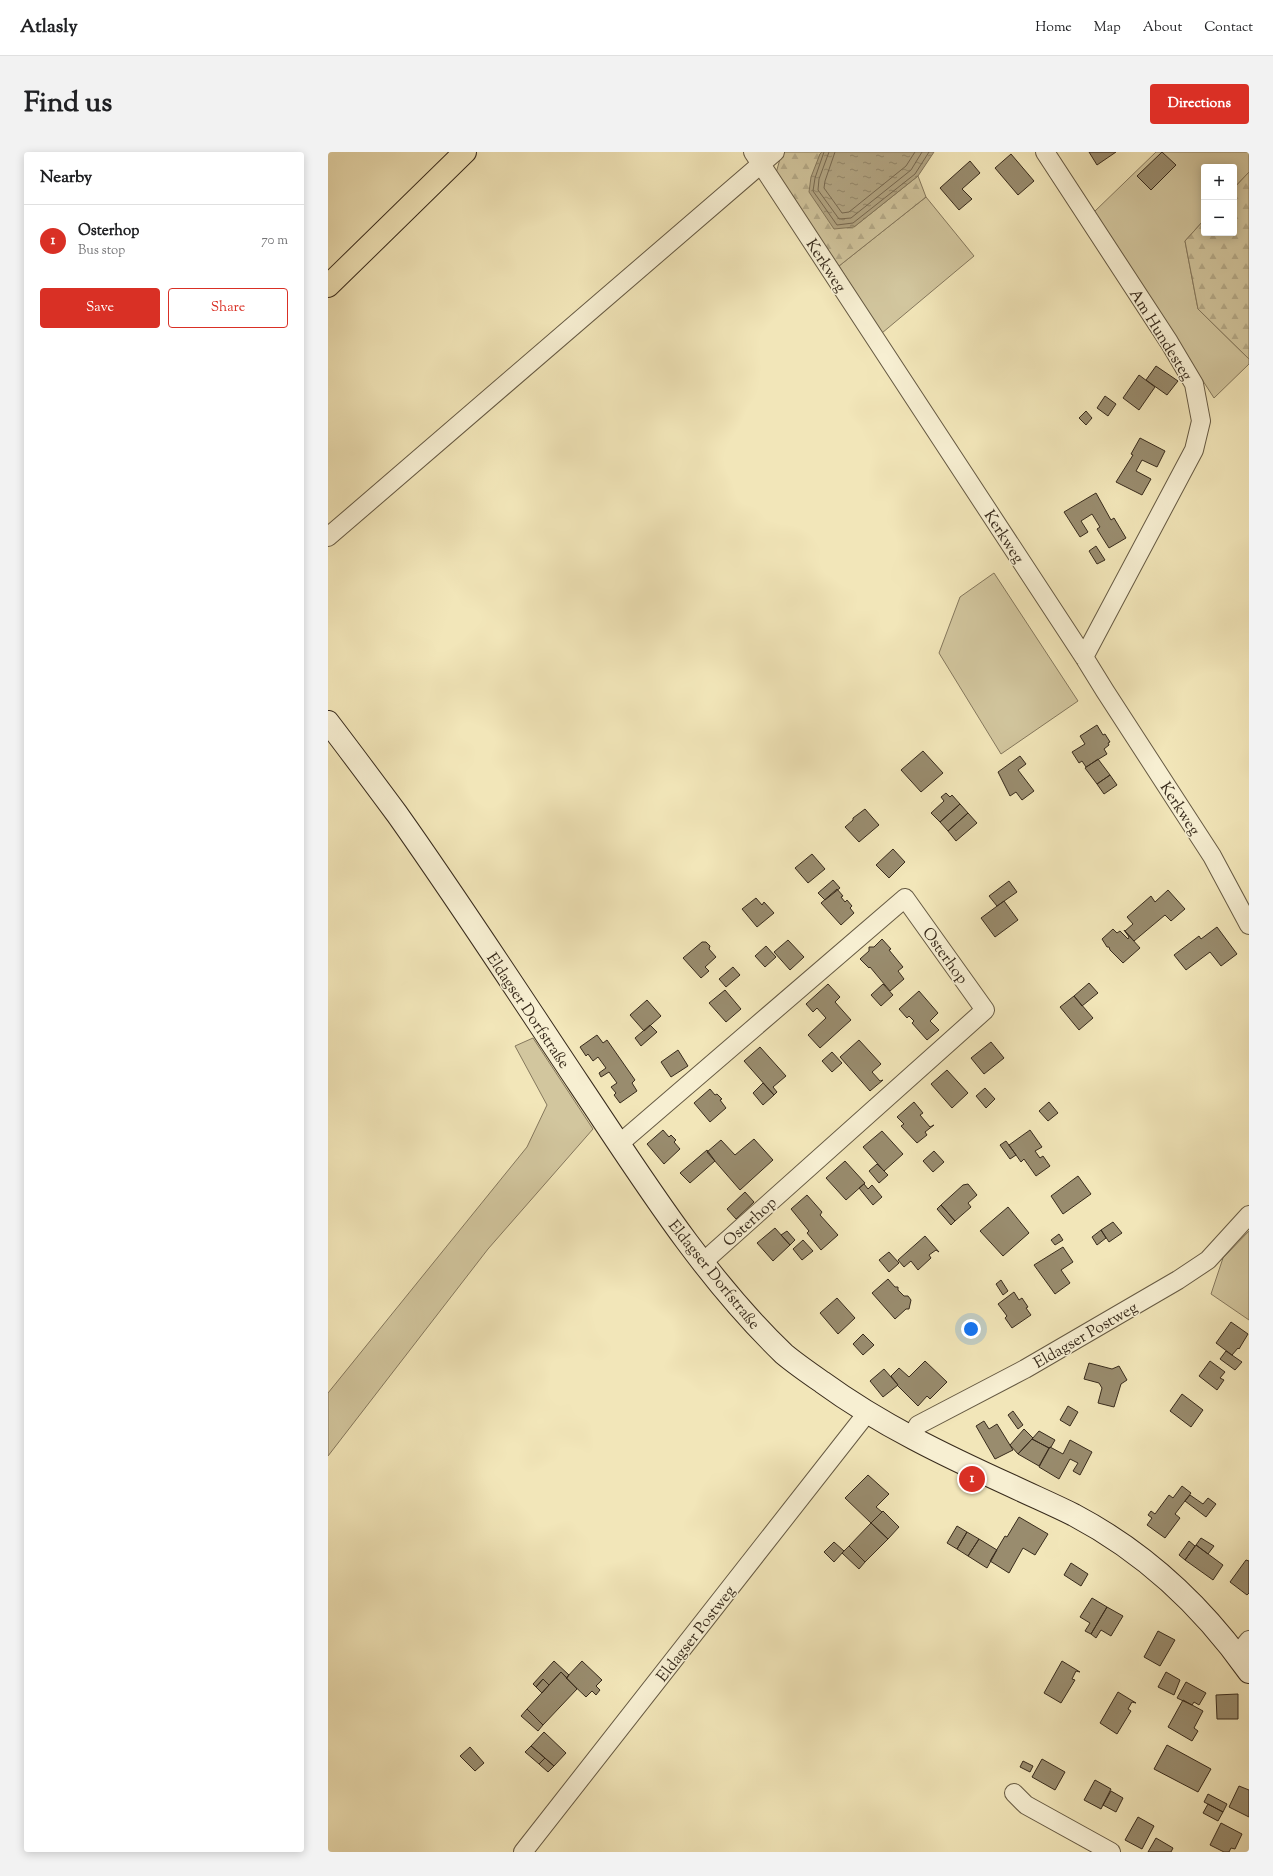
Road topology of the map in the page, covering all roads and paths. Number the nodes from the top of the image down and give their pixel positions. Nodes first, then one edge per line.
1 (465, 152) edge
2 (774, 152) edge
3 (1045, 152) edge
4 (757, 158) edge
5 (328, 286) edge
6 (328, 537) edge
7 (1084, 657) junction
8 (328, 722) edge
9 (1249, 925) edge
10 (619, 1144) junction
11 (1249, 1215) edge
12 (702, 1263) junction
13 (867, 1413) junction
14 (911, 1438) junction
15 (1245, 1656) edge
16 (1014, 1794) dead end
17 (523, 1852) edge
18 (1111, 1852) edge

1 - 5 main road
2 - 4 street
3 - 7 street, Am Hundesteg
4 - 6 street
4 - 7 street, Kerkweg
7 - 9 street, Kerkweg
8 - 10 street, Eldagser Dorfstraße
10 - 12 street, Eldagser Dorfstraße
10 - 12 street, Osterhop
11 - 14 street, Eldagser Postweg
12 - 13 street, Eldagser Dorfstraße
13 - 14 street, Eldagser Dorfstraße
13 - 17 street, Eldagser Postweg
14 - 15 street, Eldagser Dorfstraße
16 - 18 street

